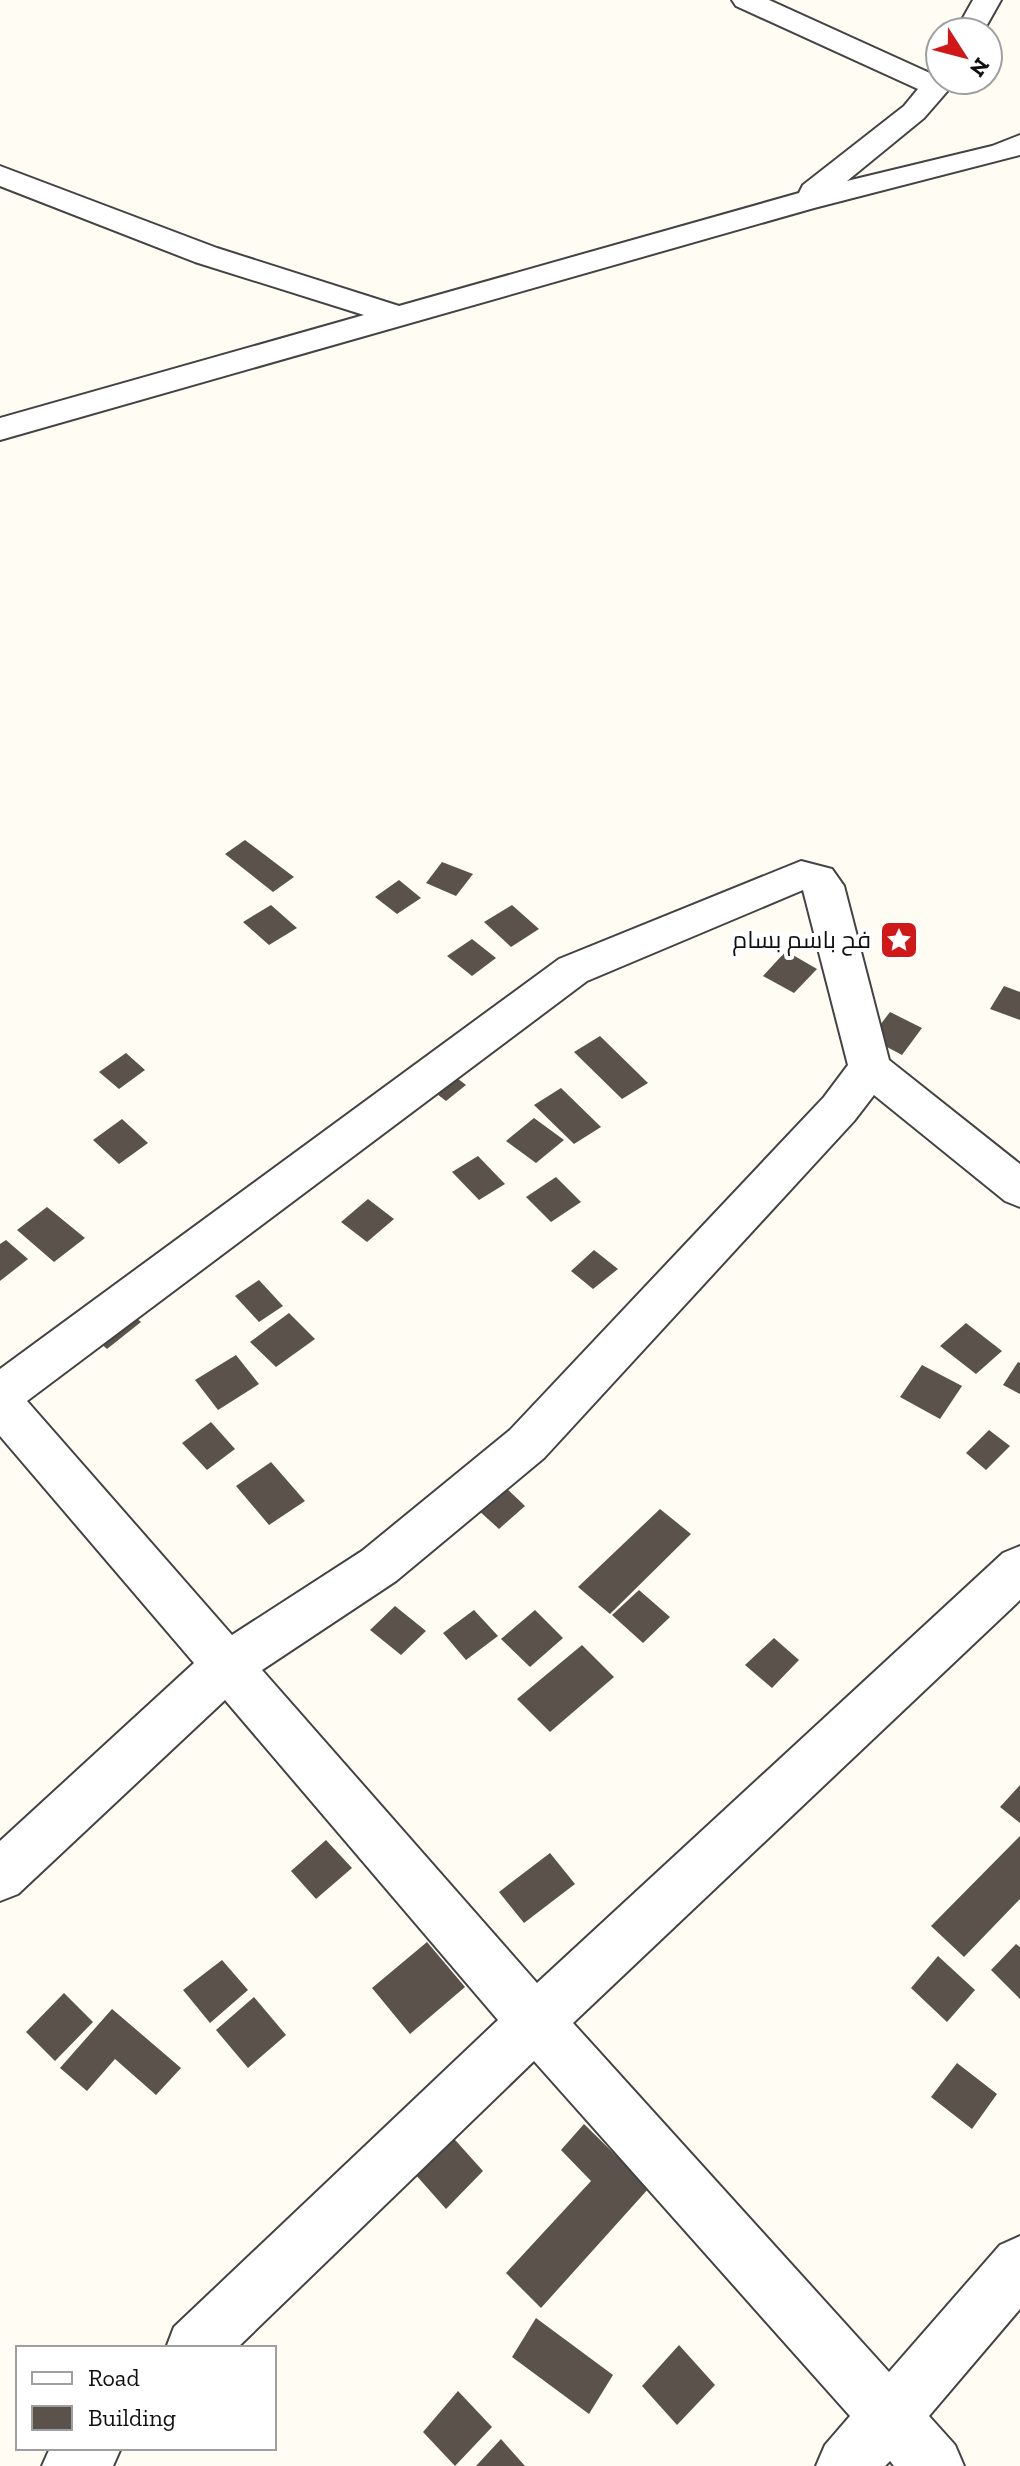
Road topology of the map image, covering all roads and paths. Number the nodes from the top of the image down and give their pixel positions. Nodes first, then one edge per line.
1 (746, 0) edge
2 (924, 76) edge
3 (928, 96) edge
4 (1011, 148) edge
5 (0, 175) edge
6 (1020, 178) edge
7 (803, 201) junction
8 (402, 317) junction
9 (0, 429) edge
10 (870, 1068) junction
11 (1020, 1189) edge
12 (0, 1395) edge
13 (0, 1403) edge
14 (1020, 1568) edge
15 (227, 1665) junction
16 (0, 1876) edge
17 (535, 2022) junction
18 (1020, 2265) edge
19 (197, 2346) edge
20 (888, 2419) junction
21 (89, 2450) edge
22 (72, 2466) edge
23 (846, 2466) edge
24 (934, 2466) edge

1 - 2 street
3 - 7 street
4 - 6 street
4 - 7 street
5 - 8 street
7 - 8 street
8 - 9 street
10 - 11 street
10 - 12 street
10 - 15 street
13 - 15 street
14 - 17 street
15 - 16 street
15 - 17 street
17 - 19 street
17 - 20 street
18 - 20 street
20 - 23 street
20 - 24 street
21 - 22 street

